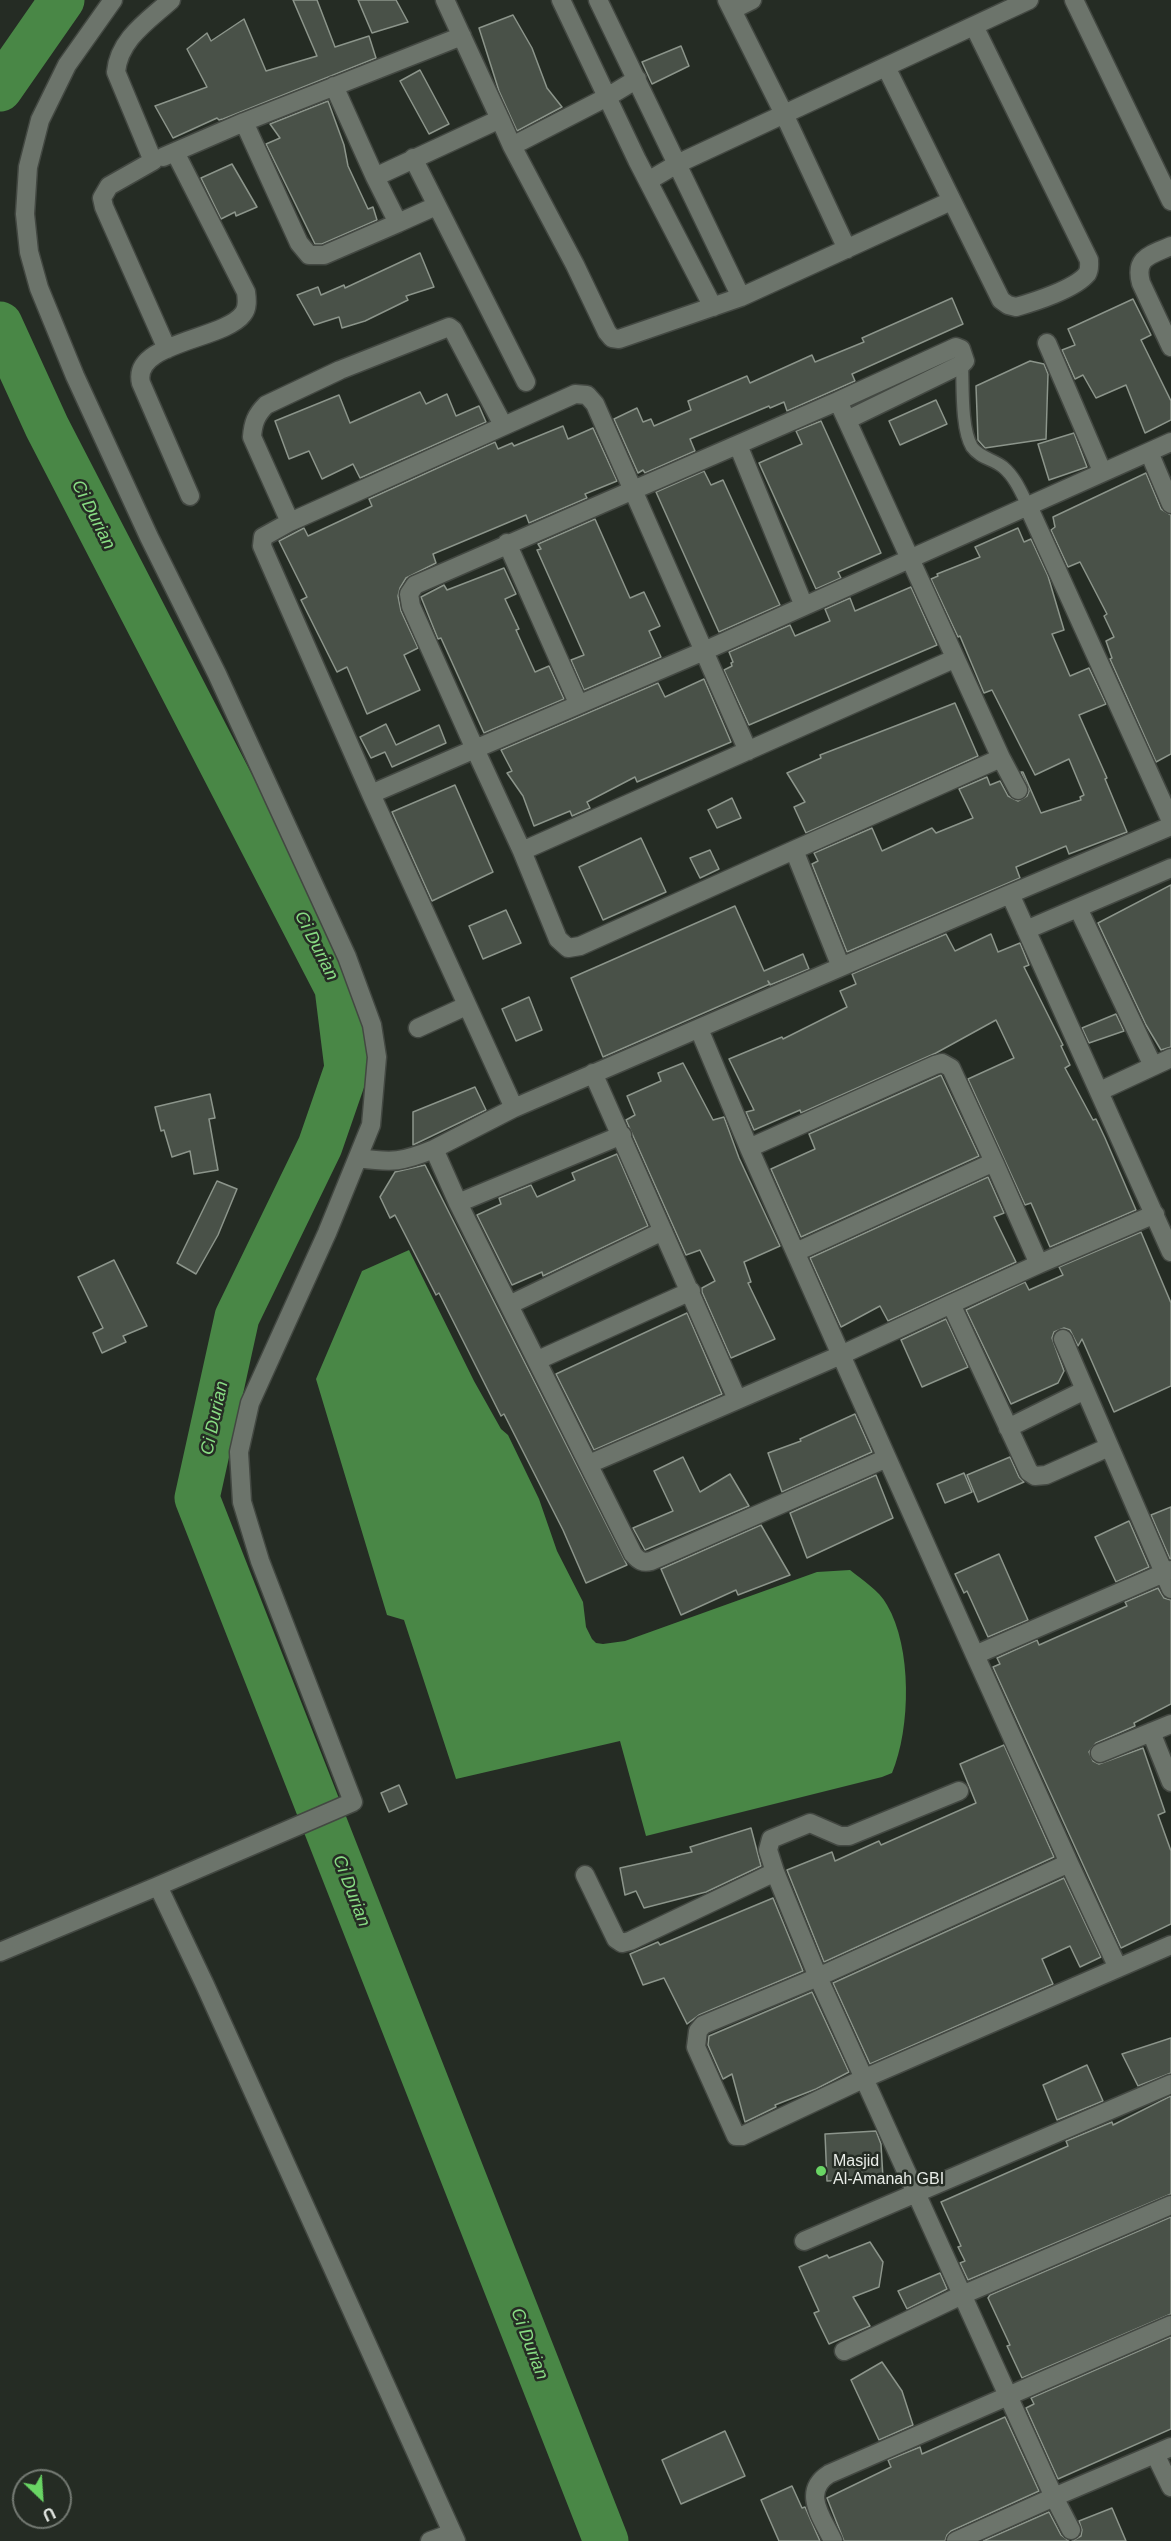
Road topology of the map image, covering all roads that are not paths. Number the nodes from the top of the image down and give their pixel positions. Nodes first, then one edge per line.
1 (113, 0) edge
2 (171, 0) edge
3 (561, 0) edge
4 (598, 0) edge
5 (752, 0) edge
6 (1029, 0) edge
7 (1074, 0) edge
8 (448, 1) edge
9 (729, 5) edge
10 (974, 26) junction
11 (462, 36) junction
12 (886, 67) junction
13 (637, 79) junction
14 (334, 86) junction
15 (609, 96) junction
16 (784, 114) junction
17 (500, 118) junction
18 (244, 122) junction
19 (512, 146) junction
20 (175, 152) junction
21 (413, 158) junction
22 (153, 161) junction
23 (677, 164) junction
24 (375, 177) junction
25 (648, 181) junction
26 (951, 201) junction
27 (1171, 201) edge
28 (436, 206) junction
29 (398, 223) junction
30 (1171, 246) edge
31 (847, 249) junction
32 (741, 297) junction
33 (713, 307) junction
34 (1047, 343) dead end
35 (1171, 347) edge
36 (167, 350) junction
37 (962, 364) junction
38 (526, 382) dead end
39 (838, 401) junction
40 (847, 420) junction
41 (502, 425) junction
42 (1171, 442) edge
43 (738, 445) junction
44 (1149, 452) junction
45 (1102, 471) junction
46 (632, 491) junction
47 (190, 496) dead end
48 (1171, 504) edge
49 (1028, 506) junction
50 (290, 522) junction
51 (507, 543) junction
52 (911, 558) junction
53 (804, 606) junction
54 (704, 651) junction
55 (954, 659) junction
56 (578, 703) junction
57 (475, 749) junction
58 (748, 751) junction
59 (1001, 758) junction
60 (1018, 790) dead end
61 (370, 794) junction
62 (1171, 821) edge
63 (1171, 826) edge
64 (522, 850) junction
65 (794, 850) junction
66 (1171, 868) edge
67 (1010, 894) junction
68 (1078, 908) junction
69 (1026, 930) junction
70 (841, 967) junction
71 (466, 1006) junction
72 (418, 1028) dead end
73 (699, 1029) junction
74 (1171, 1058) edge
75 (1154, 1066) junction
76 (594, 1073) junction
77 (1100, 1090) junction
78 (514, 1108) junction
79 (622, 1135) junction
80 (434, 1149) junction
81 (749, 1149) junction
82 (359, 1158) junction
83 (994, 1162) junction
84 (458, 1203) junction
85 (1155, 1214) junction
86 (663, 1231) junction
87 (796, 1252) junction
88 (1171, 1252) edge
89 (1039, 1264) junction
90 (691, 1291) junction
91 (951, 1304) junction
92 (509, 1305) junction
93 (1063, 1339) dead end
94 (841, 1355) junction
95 (538, 1360) junction
96 (1085, 1389) junction
97 (737, 1400) junction
98 (1008, 1428) junction
99 (1109, 1447) junction
100 (886, 1458) junction
101 (589, 1464) junction
102 (1169, 1577) edge
103 (975, 1655) junction
104 (1171, 1724) edge
105 (1151, 1732) junction
106 (1100, 1753) dead end
107 (1171, 1782) edge
108 (959, 1791) dead end
109 (1069, 1863) junction
110 (775, 1872) junction
111 (585, 1875) dead end
112 (158, 1886) junction
113 (1171, 1945) edge
114 (0, 1952) edge
115 (1118, 1968) junction
116 (818, 1977) junction
117 (865, 2078) junction
118 (1169, 2090) edge
119 (916, 2193) junction
120 (1171, 2205) edge
121 (804, 2241) dead end
122 (962, 2295) junction
123 (1171, 2325) edge
124 (844, 2351) dead end
125 (1008, 2397) junction
126 (1163, 2451) edge
127 (1171, 2487) edge
128 (1054, 2497) junction
129 (1071, 2530) dead end
130 (454, 2537) edge
131 (430, 2541) edge
132 (833, 2541) edge
133 (956, 2541) edge

1 - 82 street
2 - 22 street
3 - 15 street
4 - 13 street
5 - 9 street
6 - 10 street
7 - 27 street
8 - 11 street
9 - 16 street
10 - 12 street
10 - 26 street
11 - 14 street
11 - 17 street
12 - 16 street
12 - 26 street
13 - 15 street
13 - 23 street
14 - 18 street
14 - 24 street
15 - 19 street
15 - 25 street
16 - 23 street
16 - 31 street
17 - 19 street
17 - 21 street
18 - 20 street
18 - 29 street
19 - 33 street
20 - 22 street
20 - 36 street
21 - 24 street
21 - 28 street
22 - 36 street
23 - 25 street
23 - 32 street
24 - 29 street
25 - 33 street
26 - 31 street
28 - 29 street
28 - 38 street
30 - 35 street
31 - 32 street
32 - 33 street
34 - 45 street
36 - 47 street
37 - 39 street
37 - 40 street
37 - 49 lane
39 - 40 street
39 - 43 street
40 - 52 street
41 - 46 street
41 - 50 street
41 - 50 street
42 - 44 street
43 - 46 street
43 - 53 street
44 - 45 street
44 - 48 street
45 - 49 street
46 - 51 street
46 - 54 street
49 - 52 street
49 - 62 street
50 - 61 street
51 - 56 street
51 - 57 street
52 - 53 street
52 - 55 street
53 - 54 street
54 - 56 street
54 - 58 street
55 - 58 street
55 - 59 street
56 - 57 street
57 - 61 street
57 - 64 street
58 - 64 street
59 - 60 street
59 - 65 street
61 - 71 street
63 - 67 street
64 - 65 street
65 - 70 street
66 - 68 street
67 - 69 street
67 - 70 street
68 - 69 street
68 - 75 street
69 - 77 street
70 - 73 street
71 - 72 street
71 - 78 street
73 - 76 street
73 - 81 street
74 - 75 street
75 - 77 street
76 - 78 street
76 - 79 street
77 - 85 street
78 - 80 street
79 - 84 street
79 - 86 street
80 - 82 street
80 - 84 street
81 - 83 street
81 - 87 street
82 - 112 street
83 - 87 street
83 - 89 street
84 - 92 street
85 - 88 street
85 - 89 street
86 - 90 street
86 - 92 street
87 - 94 street
89 - 91 street
90 - 95 street
90 - 97 street
91 - 94 street
91 - 98 street
92 - 95 street
93 - 96 street
94 - 97 street
94 - 100 street
95 - 101 street
96 - 98 street
96 - 99 street
97 - 101 street
98 - 99 street
99 - 102 street
100 - 101 street
100 - 103 street
102 - 103 street
103 - 109 street
104 - 105 street
105 - 106 street
105 - 107 street
108 - 110 street
109 - 115 street
109 - 116 street
110 - 111 street
110 - 116 street
112 - 114 street
112 - 130 street
113 - 115 street
115 - 117 street
116 - 117 street
116 - 117 street
117 - 119 street
118 - 119 street
119 - 121 street
119 - 122 street
120 - 122 street
122 - 124 street
122 - 125 street
123 - 125 street
125 - 128 street
125 - 132 street
126 - 127 street
126 - 128 street
128 - 129 street
128 - 133 street
130 - 131 street

